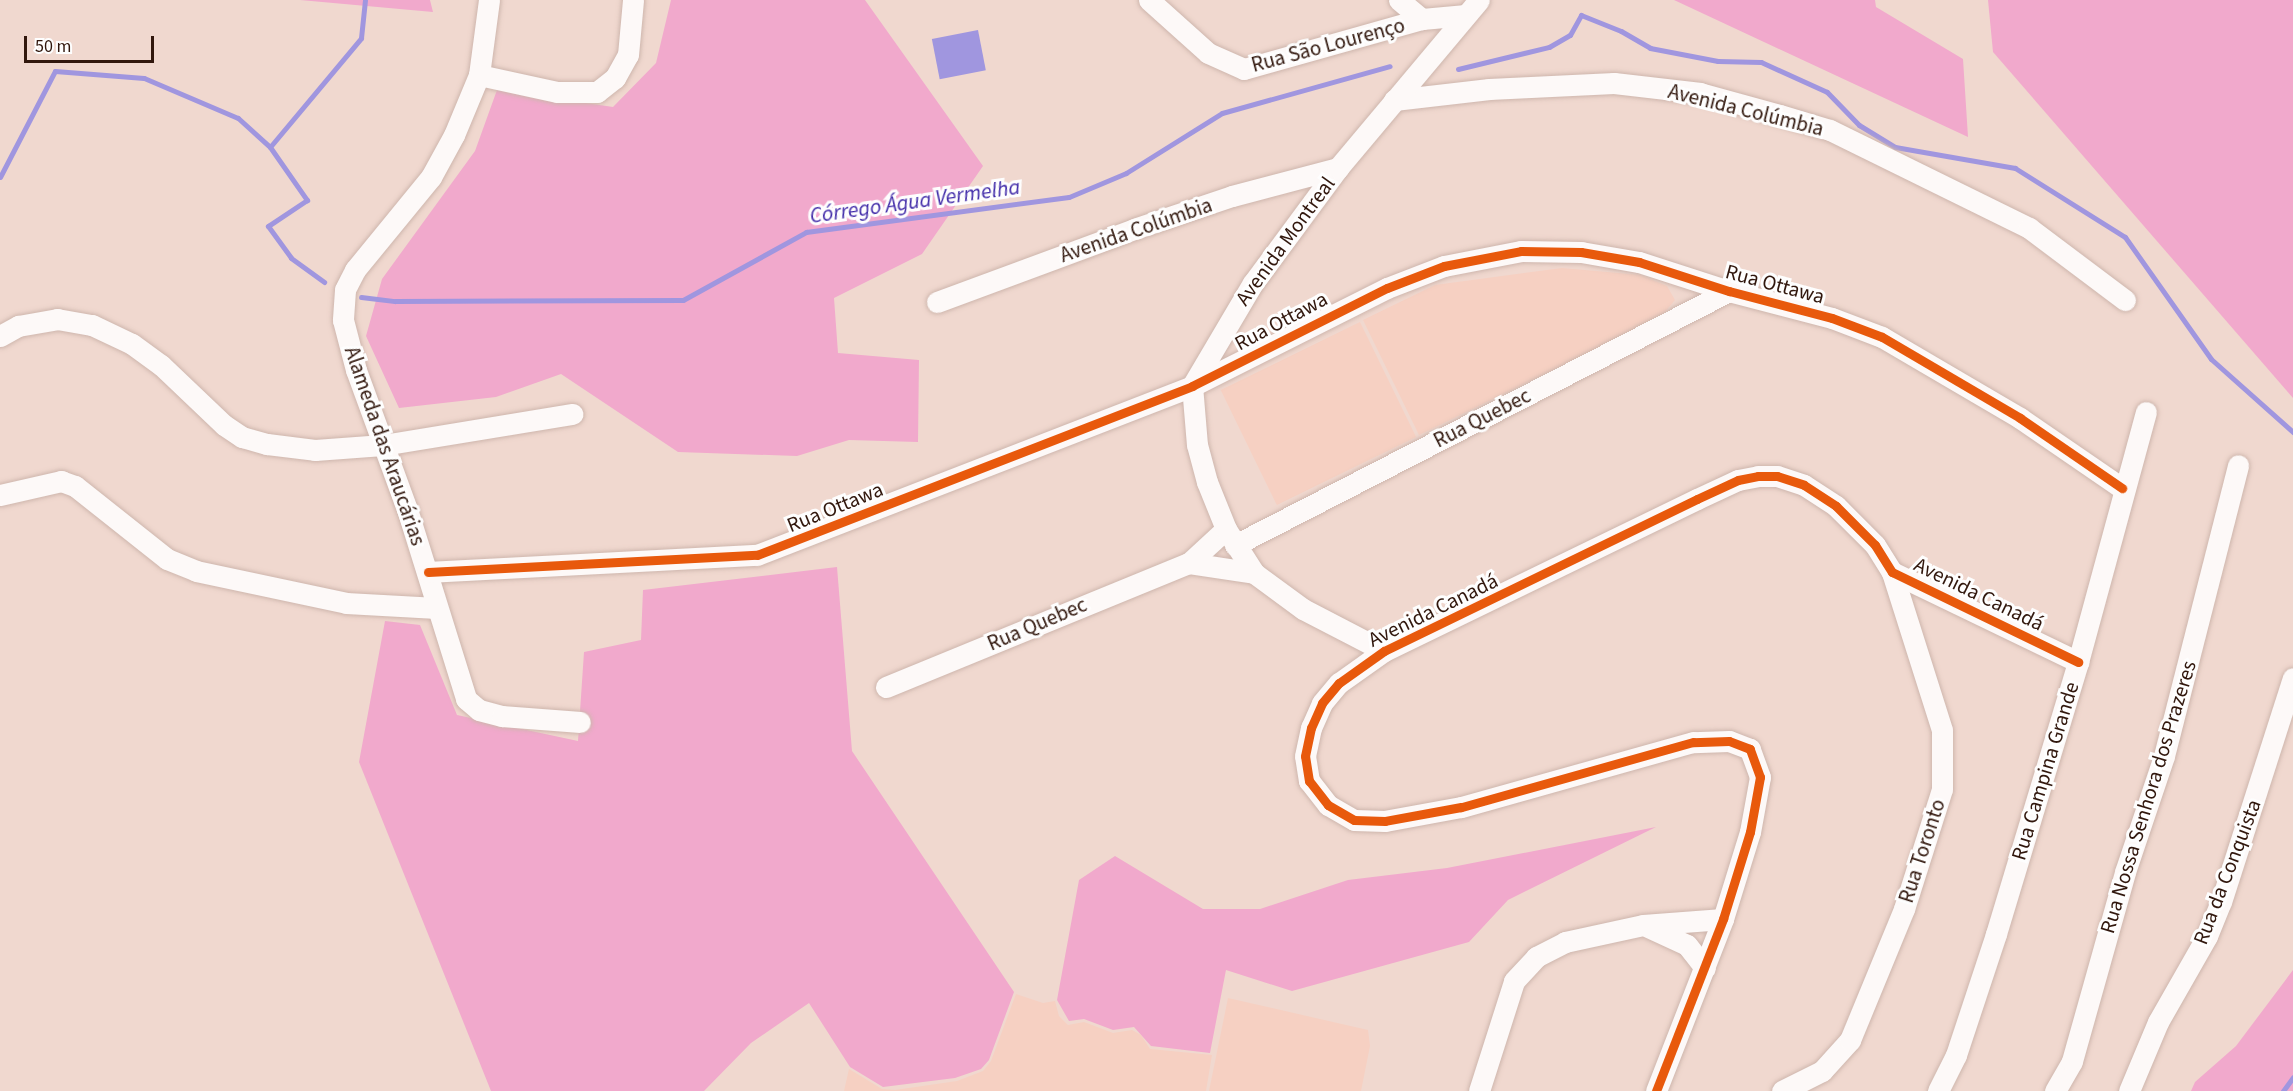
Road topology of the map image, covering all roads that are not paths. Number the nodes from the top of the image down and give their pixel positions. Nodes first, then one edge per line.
1 (489, 0) edge
2 (633, 0) edge
3 (1149, 0) edge
4 (1399, 0) edge
5 (1472, 7) edge
6 (1422, 19) junction
7 (479, 75) junction
8 (1394, 100) junction
9 (1338, 168) junction
10 (1729, 291) junction
11 (2125, 300) dead end
12 (938, 302) dead end
13 (0, 336) edge
14 (1192, 386) junction
15 (2146, 412) dead end
16 (572, 414) dead end
17 (383, 445) junction
18 (2238, 465) dead end
19 (2122, 488) junction
20 (0, 495) edge
21 (1230, 537) junction
22 (1189, 563) junction
23 (428, 572) junction
24 (1892, 572) junction
25 (1254, 573) junction
26 (437, 608) junction
27 (1384, 651) junction
28 (2078, 662) junction
29 (2293, 678) edge
30 (886, 687) dead end
31 (580, 722) dead end
32 (1723, 919) junction
33 (1643, 925) junction
34 (1705, 968) junction
35 (1479, 1091) edge
36 (1656, 1091) edge
37 (1782, 1091) edge
38 (1938, 1091) edge
39 (2055, 1091) edge
40 (2129, 1091) edge

1 - 7 street, Alameda das Araucárias
2 - 7 street
3 - 6 street, Rua São Lourenço
4 - 6 street
5 - 6 street, Rua São Lourenço
5 - 8 street, Avenida Montreal
7 - 17 street, Alameda das Araucárias
8 - 9 street, Avenida Montreal
8 - 11 street, Avenida Colúmbia
9 - 12 street, Avenida Colúmbia
9 - 14 street, Avenida Montreal
10 - 14 street, Rua Ottawa
10 - 19 street, Rua Ottawa
10 - 21 street, Rua Quebec
13 - 17 street
14 - 21 street
14 - 23 street, Rua Ottawa
15 - 19 street, Rua Campina Grande
16 - 17 street
17 - 23 street, Alameda das Araucárias
18 - 39 street, Rua Nossa Senhora dos Prazeres
19 - 28 street, Rua Campina Grande
20 - 26 street
21 - 22 street, Rua Quebec
21 - 25 street
22 - 25 street
22 - 30 street, Rua Quebec
23 - 26 street, Alameda das Araucárias
24 - 27 street, Avenida Canadá
24 - 28 street, Avenida Canadá
24 - 37 street, Rua Toronto
25 - 27 street
26 - 31 street, Alameda das Araucárias
27 - 32 street, Avenida Canadá
28 - 38 street, Rua Campina Grande
29 - 40 street, Rua da Conquista
32 - 33 street
32 - 34 street, Avenida Canadá
33 - 34 street
33 - 35 street
34 - 36 street, Avenida Canadá

